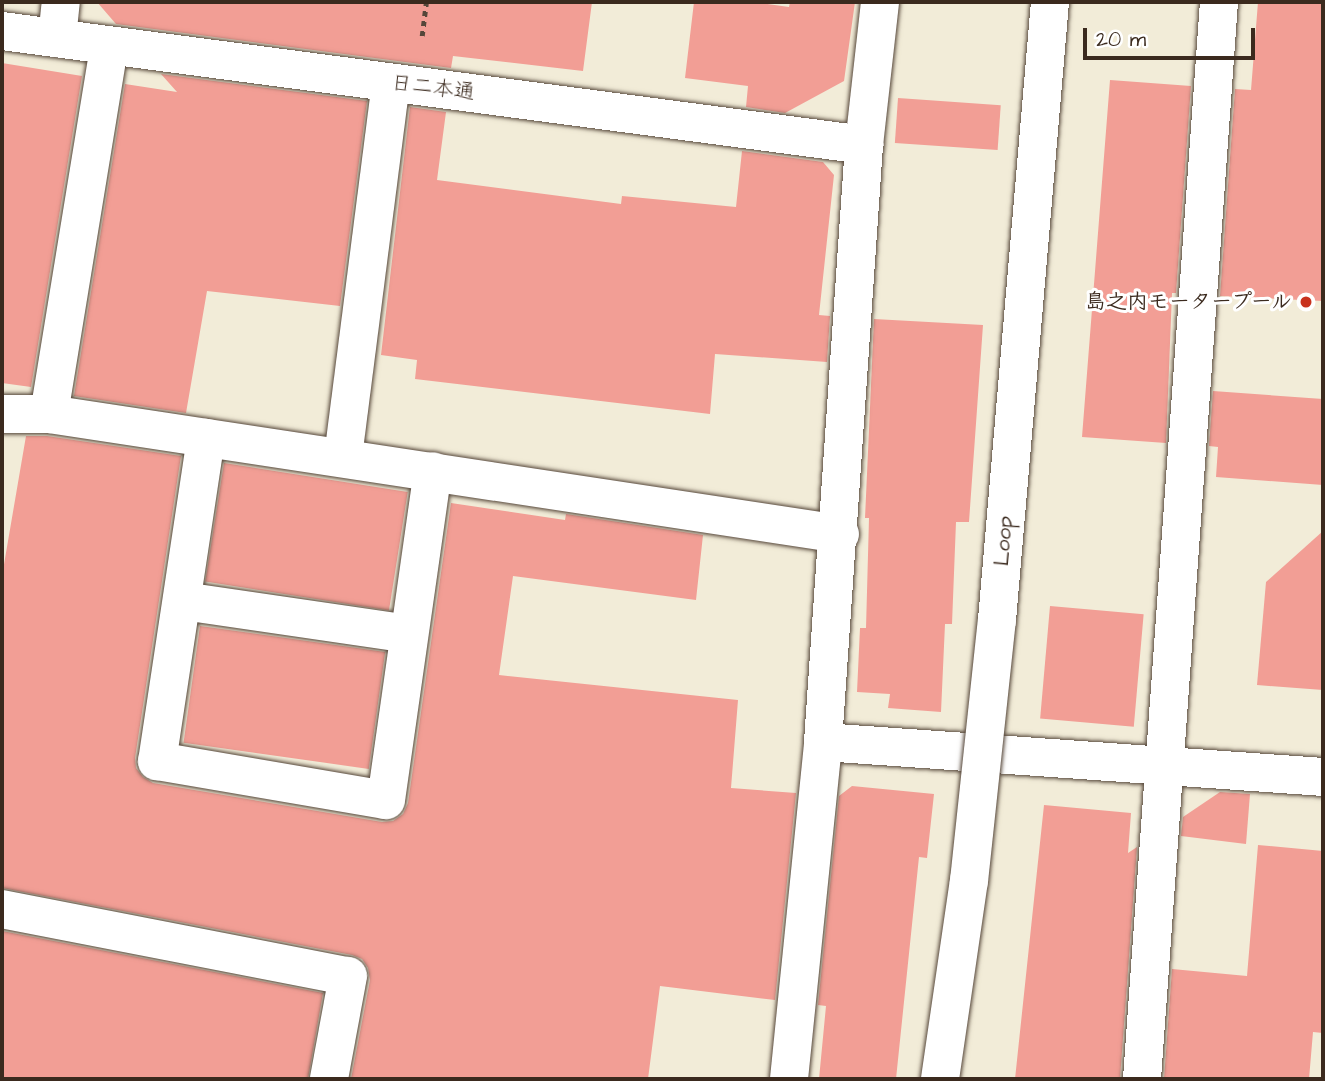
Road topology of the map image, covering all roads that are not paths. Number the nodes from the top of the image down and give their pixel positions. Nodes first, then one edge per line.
1 (880, 2) edge
2 (1050, 2) edge
3 (1219, 2) edge
4 (59, 20) edge
5 (2, 31) edge
6 (109, 46) junction
7 (391, 83) junction
8 (864, 145) junction
9 (2, 414) edge
10 (49, 414) junction
11 (206, 438) junction
12 (343, 457) junction
13 (433, 471) junction
14 (840, 534) junction
15 (183, 601) junction
16 (408, 634) junction
17 (823, 742) junction
18 (1166, 764) junction
19 (1323, 777) edge
20 (2, 909) edge
21 (329, 1079) edge
22 (789, 1079) edge
23 (940, 1079) edge
24 (1142, 1079) edge

1 - 8 main road
2 - 23 main road, Loop, bridge
3 - 18 main road
4 - 5 main road, 日二本通
4 - 6 main road, 日二本通
6 - 7 main road, 日二本通
6 - 10 main road
7 - 8 main road, 日二本通
7 - 12 main road
8 - 14 main road
9 - 10 main road
10 - 11 main road
11 - 12 main road
11 - 15 main road
12 - 13 main road
13 - 14 main road
13 - 16 main road
14 - 17 main road
15 - 16 main road
15 - 16 main road
17 - 18 main road
17 - 22 main road
18 - 19 main road
18 - 24 main road
20 - 21 main road

